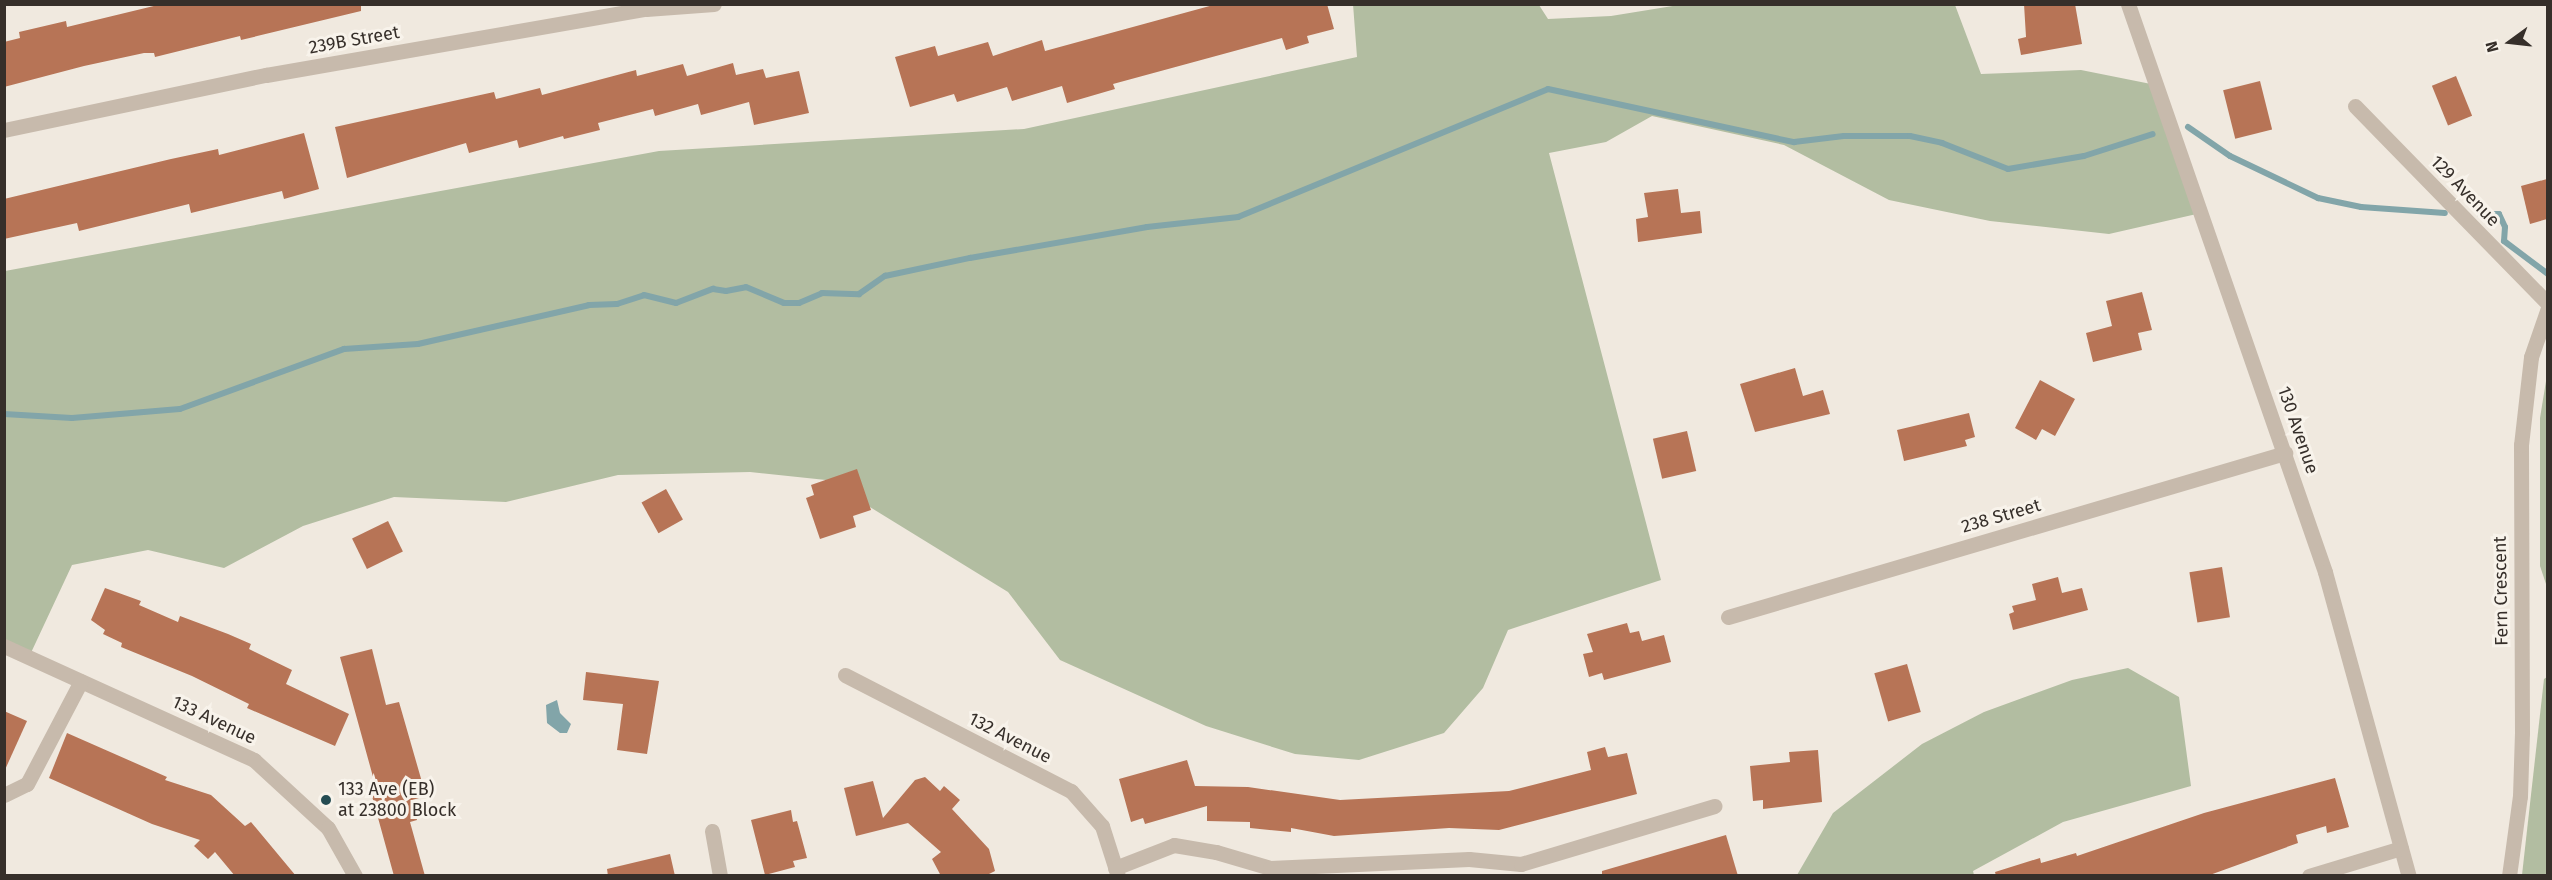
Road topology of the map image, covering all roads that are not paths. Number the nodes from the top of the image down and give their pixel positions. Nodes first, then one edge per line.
1 (714, 4) edge
2 (2128, 4) edge
3 (2355, 106) dead end
4 (4, 130) edge
5 (2547, 306) edge
6 (2285, 453) junction
7 (1728, 617) dead end
8 (4, 646) edge
9 (844, 675) dead end
10 (81, 681) junction
11 (4, 795) edge
12 (1714, 806) dead end
13 (712, 831) dead end
14 (2401, 848) junction
15 (1117, 872) edge
16 (355, 876) edge
17 (720, 876) edge
18 (2309, 876) edge
19 (2409, 876) edge
20 (2509, 876) edge

1 - 4 street, 239B Street
2 - 6 street, 130 Avenue
3 - 5 street, 129 Avenue
5 - 20 street, Fern Crescent
6 - 7 street, 238 Street
6 - 14 street, 130 Avenue
8 - 10 street, 133 Avenue
9 - 15 street, 132 Avenue
10 - 11 street
10 - 16 street, 133 Avenue
12 - 15 street
13 - 17 street
14 - 18 street
14 - 19 street, 130 Avenue

